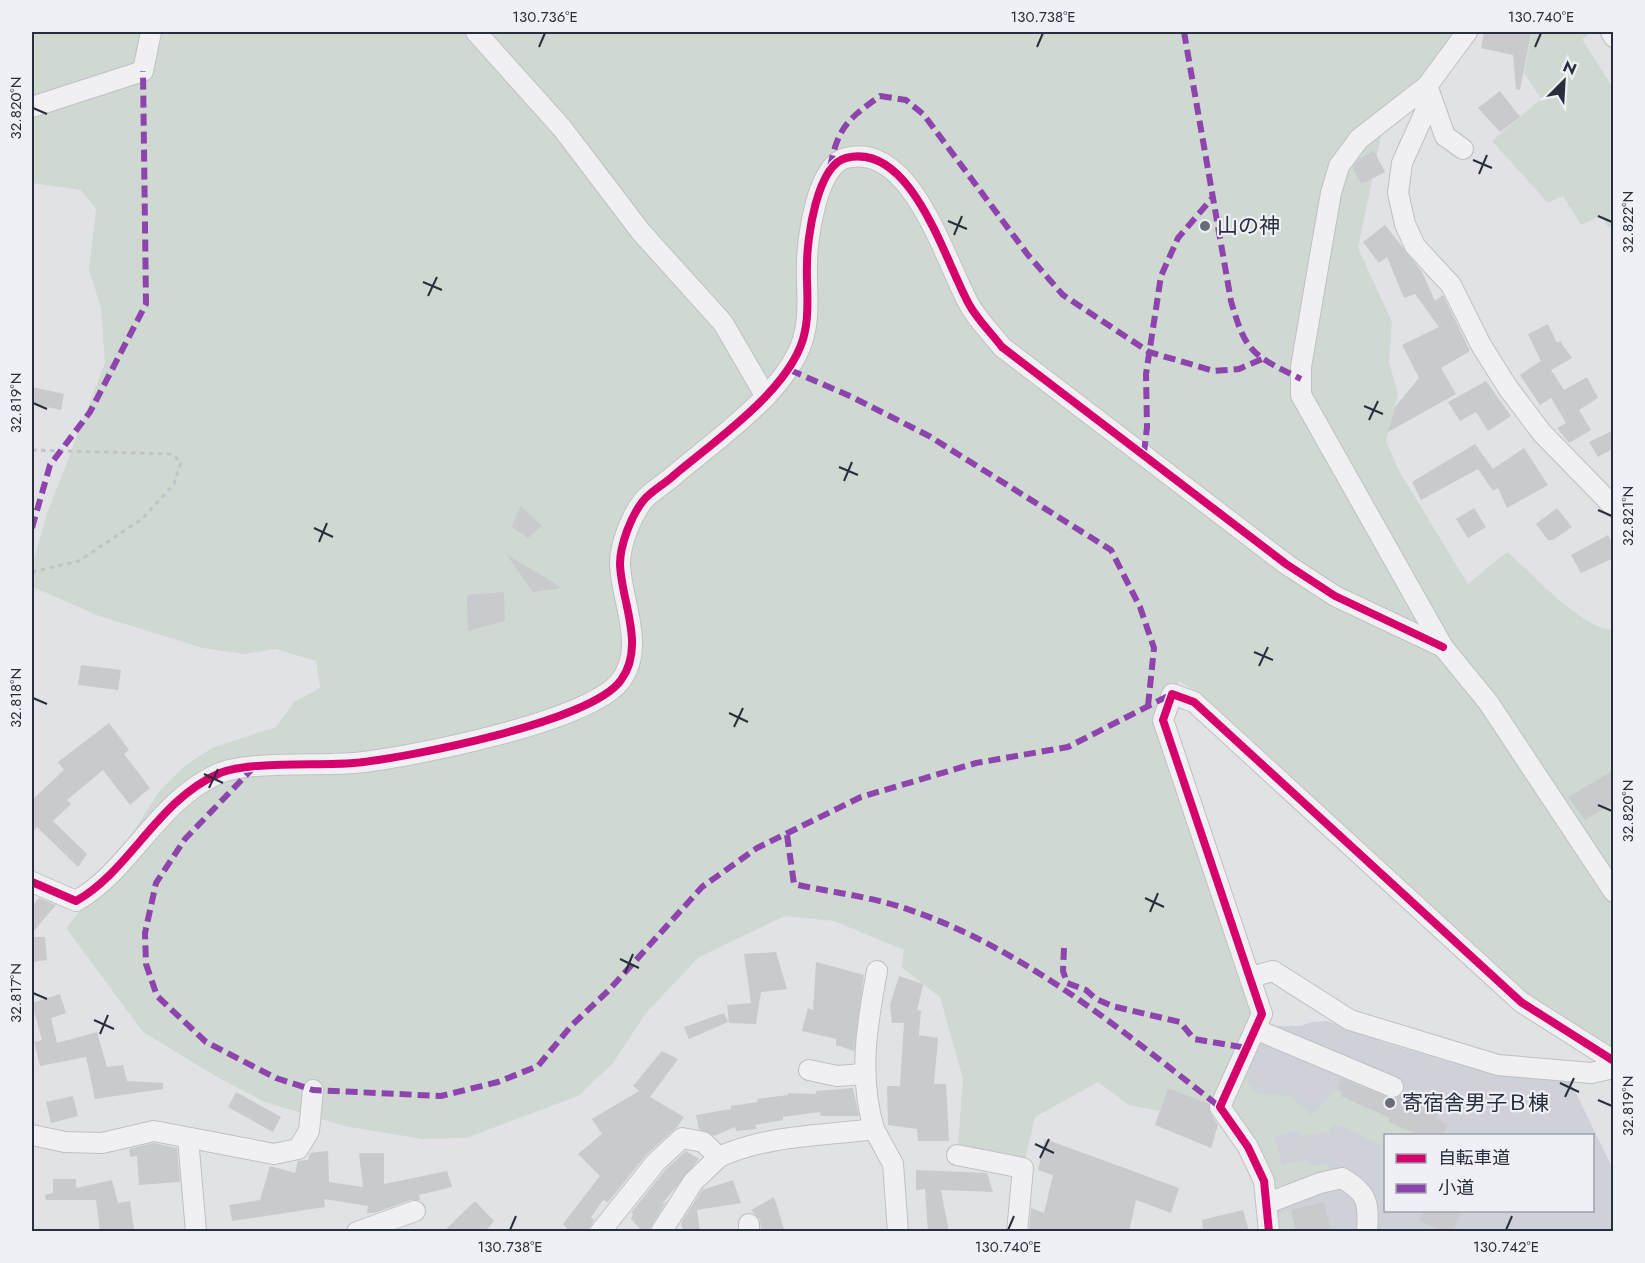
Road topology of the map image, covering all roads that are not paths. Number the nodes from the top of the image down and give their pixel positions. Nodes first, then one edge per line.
1 (151, 32) edge
2 (477, 32) edge
3 (1467, 32) edge
4 (1611, 32) edge
5 (1614, 37) edge
6 (1427, 86) junction
7 (32, 107) edge
8 (1463, 149) dead end
9 (766, 397) junction
10 (1614, 507) edge
11 (1443, 647) junction
12 (32, 882) edge
13 (1614, 892) edge
14 (877, 971) dead end
15 (1252, 983) junction
16 (1256, 1029) junction
17 (1614, 1060) edge
18 (1614, 1068) edge
19 (808, 1070) dead end
20 (864, 1074) junction
21 (1393, 1087) dead end
22 (313, 1090) dead end
23 (874, 1129) junction
24 (32, 1135) edge
25 (188, 1138) junction
26 (957, 1155) dead end
27 (719, 1156) junction
28 (1268, 1203) junction
29 (415, 1211) dead end
30 (196, 1232) edge
31 (357, 1232) edge
32 (600, 1232) edge
33 (661, 1232) edge
34 (898, 1232) edge
35 (1017, 1232) edge
36 (1269, 1232) edge
37 (1366, 1232) edge

1 - 7 street
2 - 9 street
3 - 6 street
4 - 5 street
6 - 8 street
6 - 10 street
6 - 11 street
9 - 11 street
9 - 12 street
11 - 13 street
14 - 20 street
15 - 16 street
15 - 17 street
15 - 18 street
16 - 21 street
16 - 28 street
19 - 20 street
20 - 23 street
22 - 25 street
23 - 27 street
23 - 34 street
24 - 25 street
25 - 30 street
26 - 35 street
27 - 32 street
27 - 33 street
28 - 36 street
28 - 37 street
29 - 31 street

